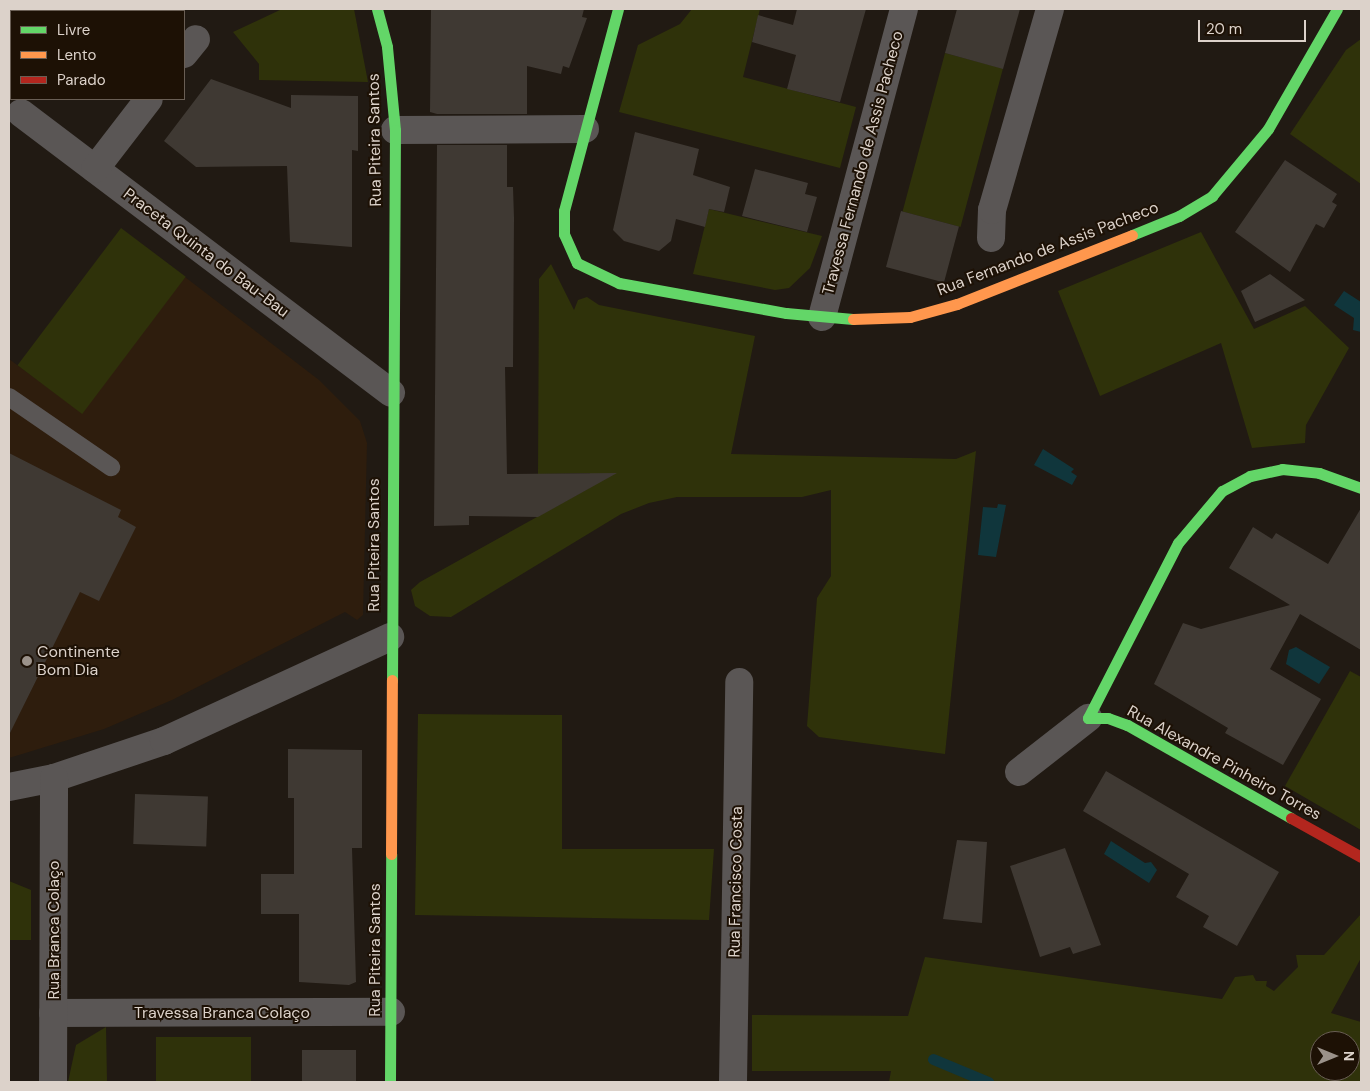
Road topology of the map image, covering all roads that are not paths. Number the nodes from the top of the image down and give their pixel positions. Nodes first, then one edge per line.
1 (377, 9) edge
2 (618, 9) edge
3 (904, 9) edge
4 (1050, 9) edge
5 (1337, 9) edge
6 (148, 100) edge
7 (21, 113) dead end
8 (585, 129) junction
9 (394, 130) junction
10 (95, 169) junction
11 (991, 238) dead end
12 (822, 316) junction
13 (391, 393) junction
14 (9, 397) edge
15 (111, 467) dead end
16 (1361, 488) edge
17 (390, 637) junction
18 (739, 682) dead end
19 (1088, 718) junction
20 (1020, 772) dead end
21 (54, 778) junction
22 (9, 787) edge
23 (1361, 857) edge
24 (391, 1012) junction
25 (54, 1013) junction
26 (53, 1082) edge
27 (390, 1082) edge
28 (733, 1082) edge

1 - 9 street, Rua Piteira Santos
2 - 8 street, Rua Fernando de Assis Pacheco
3 - 12 street, Travessa Fernando de Assis Pacheco
4 - 11 street
5 - 12 street, Rua Fernando de Assis Pacheco
6 - 10 street
7 - 10 street, Praceta Quinta do Bau-Bau
8 - 9 street
8 - 12 street, Rua Fernando de Assis Pacheco
9 - 13 street, Rua Piteira Santos
10 - 13 street, Praceta Quinta do Bau-Bau
13 - 17 street, Rua Piteira Santos
14 - 15 lane
16 - 19 street
17 - 21 street
17 - 24 street, Rua Piteira Santos
18 - 28 street, Rua Francisco Costa
19 - 20 street
19 - 23 street, Rua Alexandre Pinheiro Torres
21 - 22 street
21 - 25 street, Rua Branca Colaço
24 - 25 street, Travessa Branca Colaço
24 - 27 street, Rua Piteira Santos
25 - 26 street, Rua Branca Colaço

